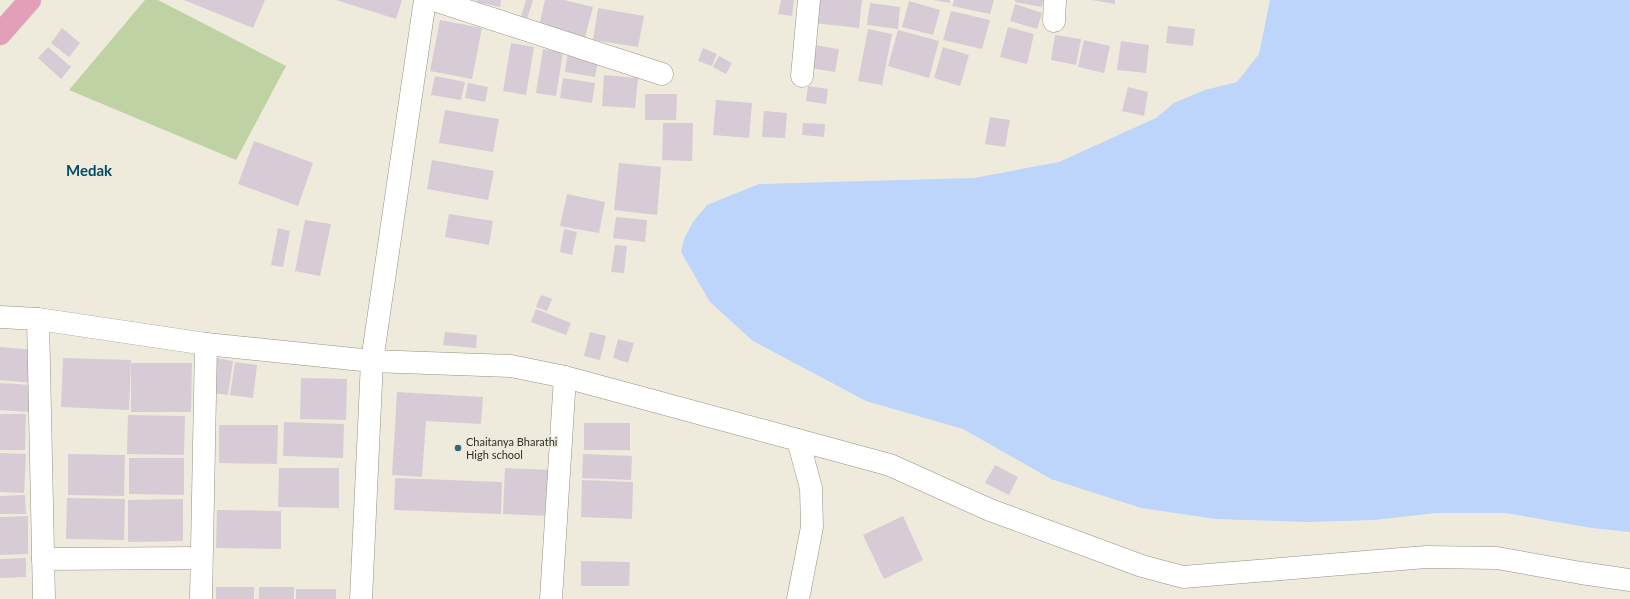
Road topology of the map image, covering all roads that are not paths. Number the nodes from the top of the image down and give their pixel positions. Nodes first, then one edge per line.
1 (30, 0) edge
2 (425, 0) edge
3 (434, 0) edge
4 (809, 0) edge
5 (0, 34) edge
6 (662, 74) dead end
7 (802, 76) dead end
8 (0, 317) edge
9 (38, 319) junction
10 (206, 344) junction
11 (372, 361) junction
12 (566, 377) junction
13 (798, 440) junction
14 (201, 558) junction
15 (43, 559) junction
16 (1630, 580) edge
17 (44, 599) edge
18 (201, 599) edge
19 (361, 599) edge
20 (552, 599) edge
21 (798, 599) edge

1 - 5 highway
2 - 11 street
3 - 6 street
4 - 7 street
8 - 9 street
9 - 10 street
9 - 15 street
10 - 11 street
10 - 14 street
11 - 12 street
11 - 19 street
12 - 13 street
12 - 20 street
13 - 16 street
13 - 21 street
14 - 15 street
14 - 18 street
15 - 17 street

